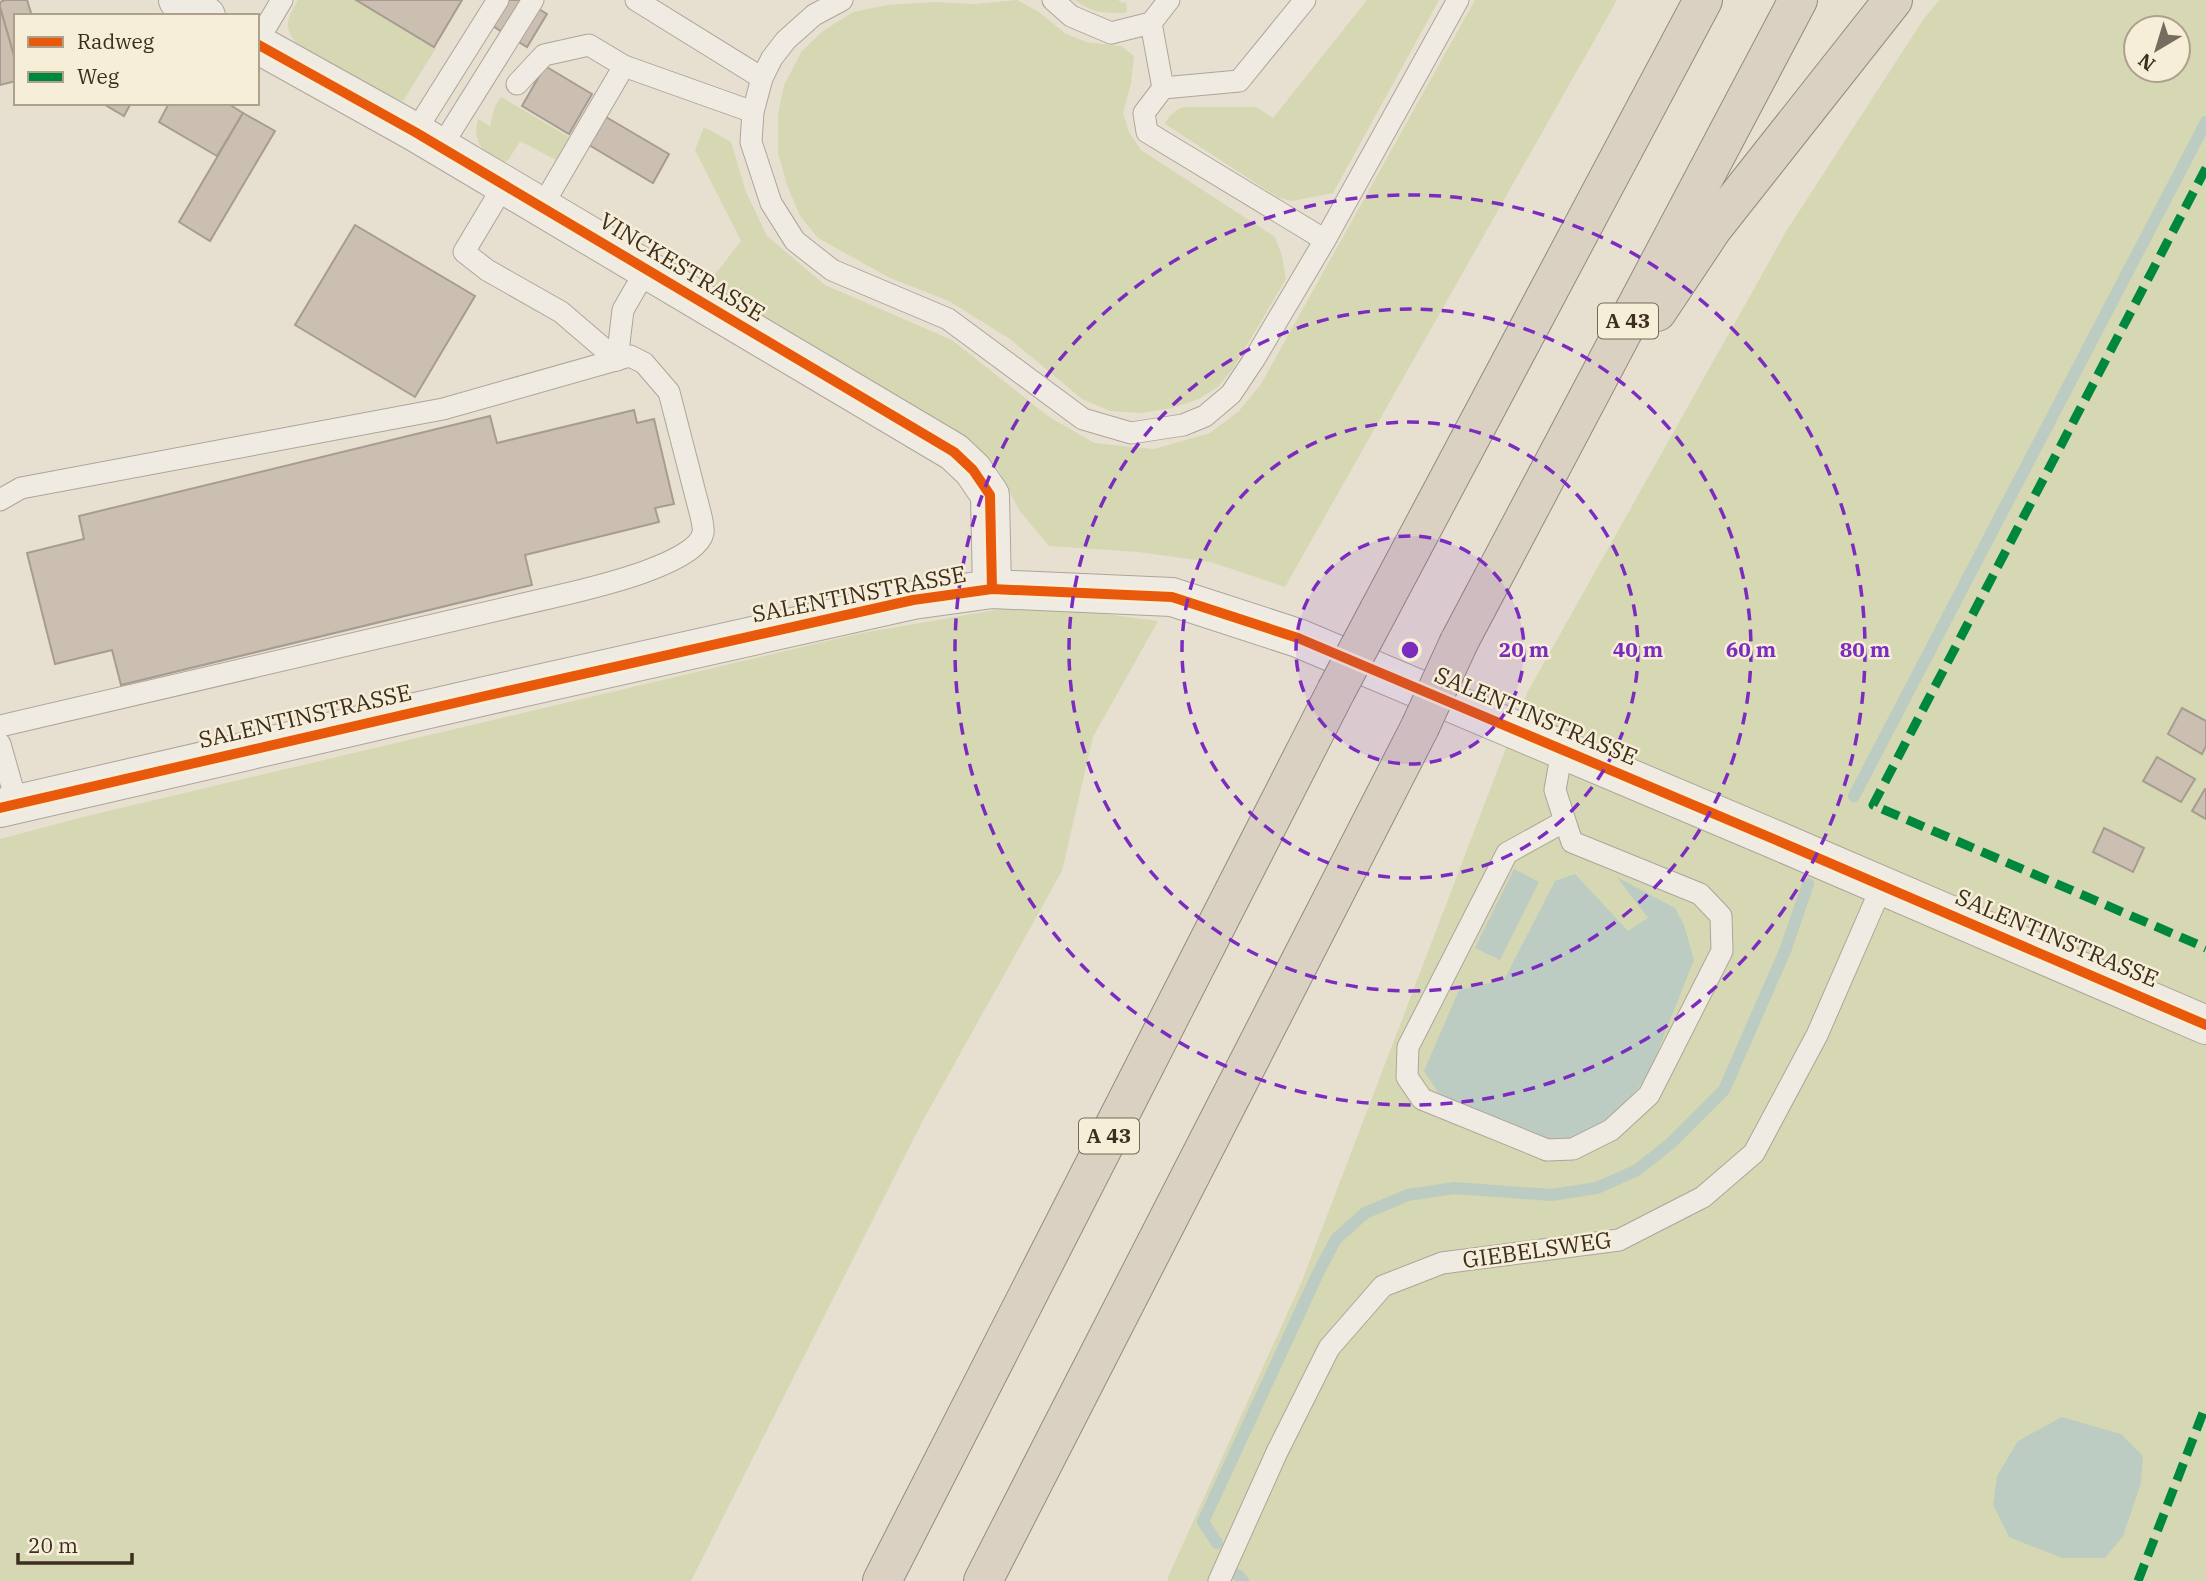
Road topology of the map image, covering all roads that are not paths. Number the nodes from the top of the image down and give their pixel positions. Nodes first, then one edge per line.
1 (178, 0) edge
2 (282, 0) edge
3 (498, 0) edge
4 (533, 0) edge
5 (636, 0) edge
6 (842, 0) edge
7 (1053, 0) edge
8 (1169, 0) edge
9 (1305, 0) edge
10 (1458, 0) edge
11 (1703, 0) edge
12 (1798, 0) edge
13 (1893, 0) edge
14 (202, 14) edge
15 (1151, 23) junction
16 (259, 40) edge
17 (259, 44) edge
18 (624, 66) junction
19 (762, 78) junction
20 (517, 84) dead end
21 (1163, 88) junction
22 (753, 112) junction
23 (428, 139) junction
24 (504, 185) junction
25 (541, 208) junction
26 (1325, 240) junction
27 (646, 270) junction
28 (617, 360) junction
29 (1544, 480) junction
30 (0, 500) edge
31 (992, 589) junction
32 (0, 726) edge
33 (0, 744) edge
34 (1562, 751) junction
35 (8, 806) edge
36 (1565, 821) junction
37 (1882, 886) junction
38 (2206, 1025) edge
39 (882, 1581) edge
40 (983, 1581) edge
41 (1219, 1581) edge

1 - 14 street
2 - 16 lane
3 - 23 lane
4 - 23 lane
5 - 19 lane
6 - 19 lane
7 - 15 lane
8 - 15 lane
9 - 21 lane
10 - 26 lane
11 - 39 highway, A 43, bridge
12 - 29 highway, A 43
13 - 29 highway
15 - 21 lane
17 - 23 street, VINCKESTRASSE
18 - 20 lane
18 - 22 lane
18 - 25 lane
19 - 22 lane
21 - 26 lane
22 - 26 lane
23 - 24 street, VINCKESTRASSE
24 - 25 street, VINCKESTRASSE
24 - 28 lane
25 - 27 street, VINCKESTRASSE
27 - 28 lane
27 - 31 street, VINCKESTRASSE
28 - 30 lane
28 - 32 lane
29 - 40 highway, A 43, bridge
31 - 34 street, SALENTINSTRASSE
31 - 35 street, SALENTINSTRASSE
33 - 35 lane
34 - 36 lane
34 - 37 street, SALENTINSTRASSE
36 - 36 lane
37 - 38 street, SALENTINSTRASSE
37 - 41 lane, GIEBELSWEG

